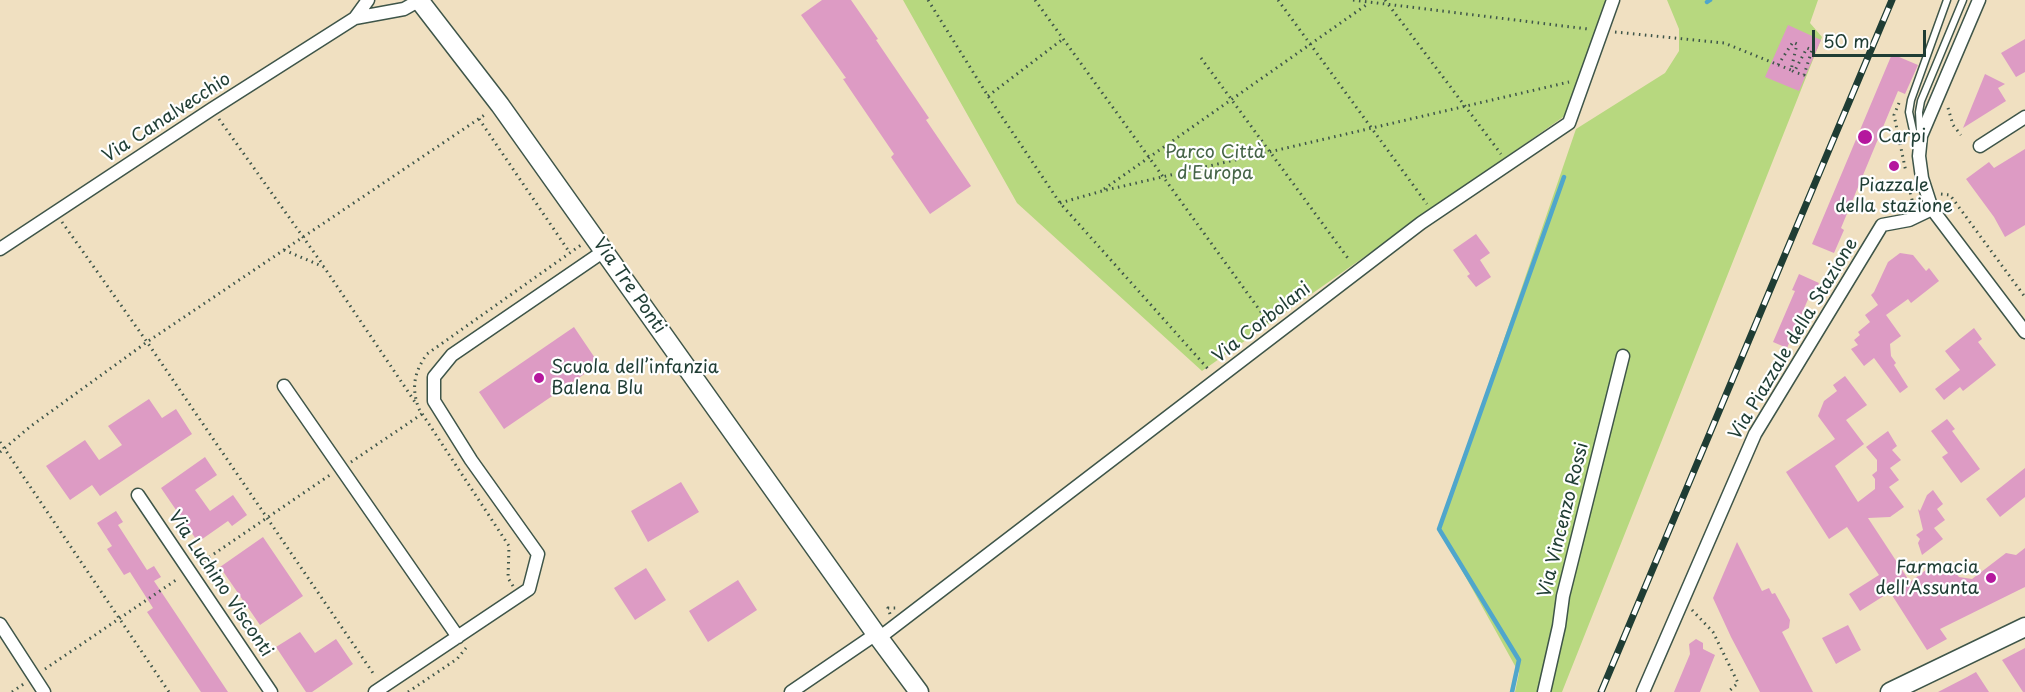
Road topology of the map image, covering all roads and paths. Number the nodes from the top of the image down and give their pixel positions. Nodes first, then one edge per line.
1 (368, 0) edge
2 (419, 0) edge
3 (927, 0) edge
4 (1035, 0) edge
5 (1278, 0) edge
6 (1353, 0) edge
7 (1385, 0) edge
8 (1613, 0) edge
9 (1947, 0) edge
10 (1963, 0) edge
11 (1979, 0) edge
12 (1370, 2) junction
13 (1389, 4) junction
14 (355, 18) junction
15 (1602, 31) junction
16 (1063, 39) junction
17 (1311, 44) junction
18 (1201, 58) dead end
19 (1778, 65) junction
20 (1792, 71) junction
21 (1585, 78) junction
22 (988, 96) junction
23 (1232, 99) junction
24 (500, 105) junction
25 (1465, 106) junction
26 (1948, 108) dead end
27 (212, 109) junction
28 (2025, 117) edge
29 (479, 119) junction
30 (1371, 128) junction
31 (1961, 135) dead end
32 (1921, 136) junction
33 (1980, 146) dead end
34 (1270, 152) junction
35 (1502, 156) dead end
36 (1919, 156) junction
37 (1149, 157) junction
38 (1164, 176) junction
39 (1102, 190) junction
40 (1925, 192) junction
41 (1060, 203) junction
42 (1428, 205) dead end
43 (1932, 209) junction
44 (55, 213) junction
45 (303, 237) junction
46 (0, 249) edge
47 (284, 250) junction
48 (604, 251) junction
49 (570, 253) dead end
50 (1350, 261) dead end
51 (324, 267) junction
52 (2025, 297) edge
53 (1269, 323) dead end
54 (2025, 332) edge
55 (147, 342) junction
56 (1623, 357) dead end
57 (1209, 370) dead end
58 (284, 386) dead end
59 (419, 409) dead end
60 (0, 442) edge
61 (5, 448) junction
62 (0, 452) edge
63 (138, 495) dead end
64 (1683, 600) junction
65 (120, 619) junction
66 (0, 624) edge
67 (2025, 627) edge
68 (877, 636) junction
69 (458, 637) junction
70 (34, 677) junction
71 (1911, 688) edge
72 (379, 690) edge
73 (12, 692) edge
74 (44, 692) edge
75 (169, 692) edge
76 (271, 692) edge
77 (791, 692) edge
78 (919, 692) edge
79 (1544, 692) edge
80 (1644, 692) edge
81 (1728, 692) edge
82 (1890, 692) edge

1 - 14 street, Via Canalvecchio
2 - 14 street, Via Canalvecchio
2 - 24 street, Via Tre Ponti
3 - 22 path
4 - 16 path
5 - 17 path
6 - 12 path
7 - 13 path
8 - 15 street, Via Corbolani
9 - 36 lane
10 - 32 lane
11 - 32 street
12 - 13 path
12 - 17 path
13 - 15 path
13 - 25 path
14 - 27 street, Via Canalvecchio
15 - 19 path
15 - 21 street, Via Corbolani
16 - 22 path
16 - 37 path
17 - 23 path
17 - 30 path
18 - 23 path
19 - 20 path
19 - 20 path
20 - 20 path
21 - 25 path
21 - 68 street, Via Corbolani
22 - 41 path
23 - 34 path
23 - 37 path
24 - 29 path
24 - 48 street, Via Tre Ponti
25 - 30 path
25 - 35 path
26 - 31 path
27 - 44 street, Via Canalvecchio
27 - 45 path
28 - 33 street
29 - 45 path
29 - 49 path
30 - 34 path
30 - 42 path
32 - 36 street
34 - 38 path
34 - 50 path
36 - 40 street
37 - 38 path
37 - 39 path
38 - 39 path
38 - 53 path
39 - 41 path
40 - 43 street
40 - 52 path
41 - 57 path
43 - 54 street
43 - 64 street, Via Piazzale della Stazione
44 - 46 street, Via Canalvecchio
44 - 55 path
45 - 47 path
45 - 51 path
47 - 51 path
47 - 55 path
48 - 68 street, Via Tre Ponti
48 - 69 street
51 - 59 path
55 - 61 path
55 - 72 path
56 - 79 street, Via Vincenzo Rossi
58 - 69 street
60 - 61 path
61 - 62 path
61 - 65 path
63 - 76 street, Via Luchino Visconti
64 - 80 street, Via Piazzale della Stazione
64 - 81 path
65 - 70 path
65 - 75 path
66 - 70 street
67 - 71 street
68 - 77 street, Via Corbolani
68 - 78 street, Via Tre Ponti
69 - 72 street
70 - 73 path
70 - 74 street
71 - 82 street

